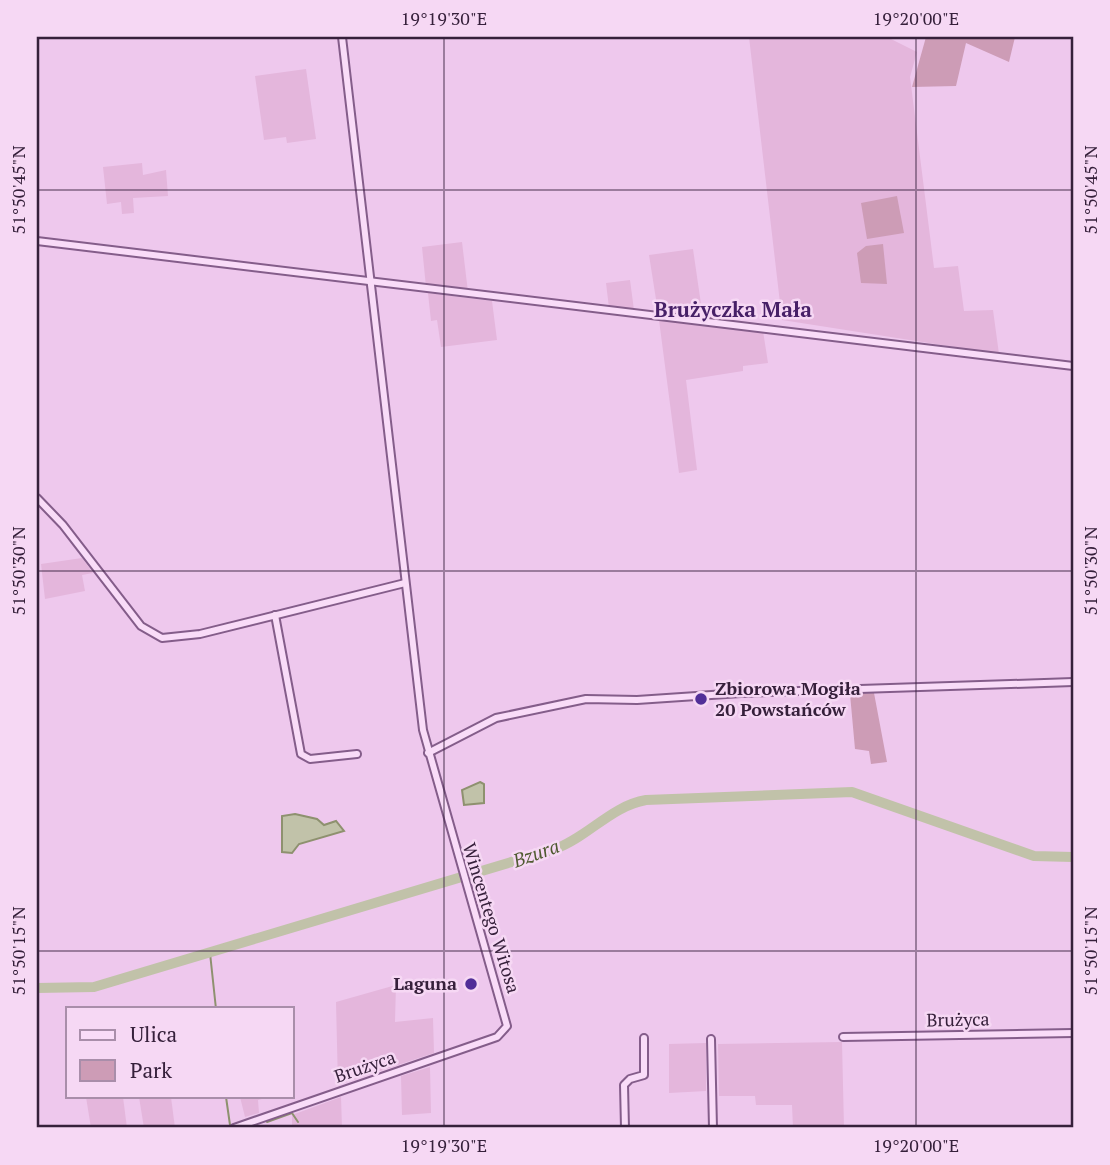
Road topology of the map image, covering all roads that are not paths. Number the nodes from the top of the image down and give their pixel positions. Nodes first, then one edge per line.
1 (342, 37) edge
2 (37, 241) edge
3 (370, 284) junction
4 (1073, 366) edge
5 (37, 498) edge
6 (405, 583) junction
7 (275, 615) junction
8 (1073, 682) edge
9 (428, 753) junction
10 (356, 754) dead end
11 (505, 1032) joint
12 (1073, 1033) edge
13 (844, 1037) dead end
14 (644, 1038) dead end
15 (711, 1039) dead end
16 (234, 1128) edge
17 (625, 1128) edge
18 (713, 1128) edge

1 - 3 street, Wincentego Witosa
2 - 3 street
3 - 4 street
3 - 6 street, Wincentego Witosa
5 - 7 street
6 - 7 street
6 - 9 street, Wincentego Witosa
7 - 10 street
8 - 9 street
9 - 11 street, Wincentego Witosa
11 - 16 street, Brużyca
12 - 13 street, Brużyca
14 - 17 street
15 - 18 street

